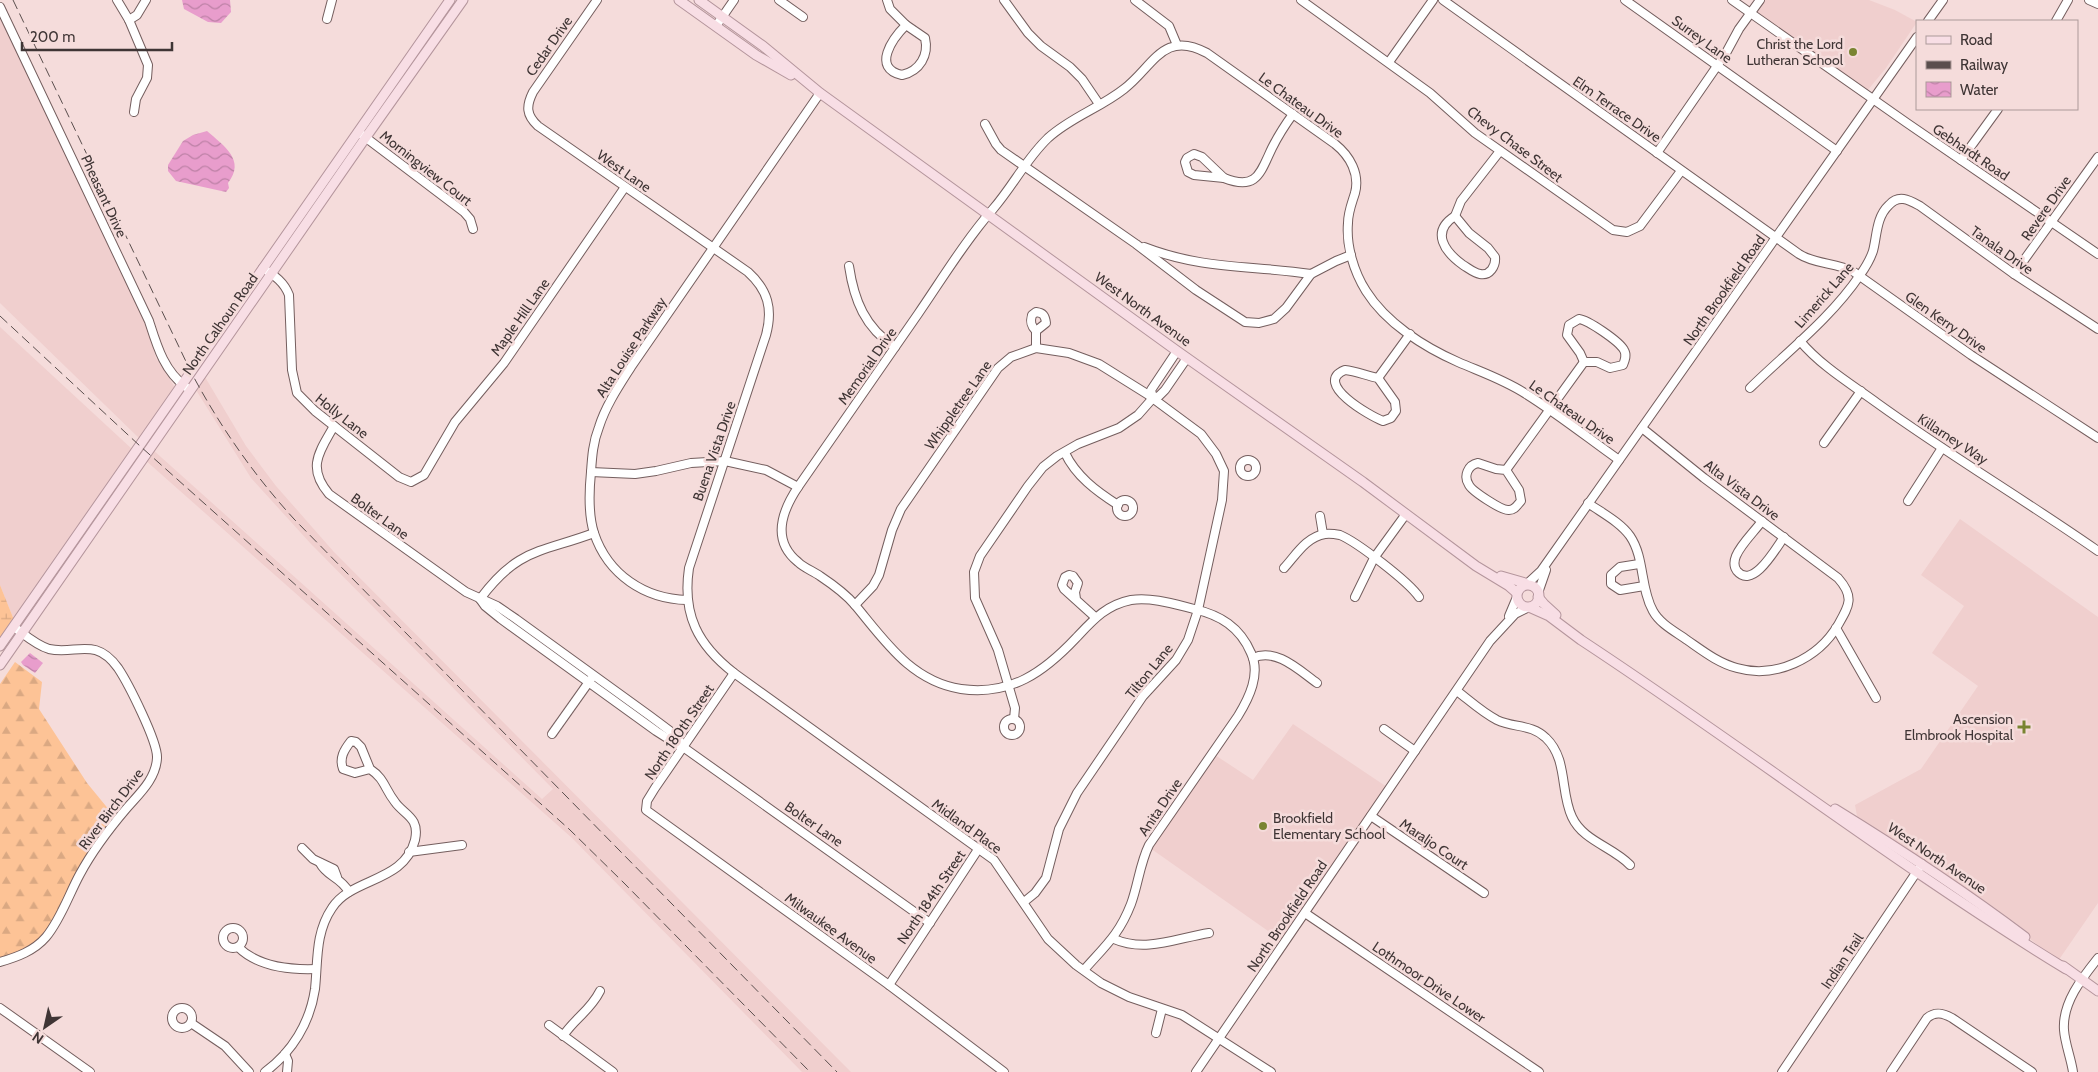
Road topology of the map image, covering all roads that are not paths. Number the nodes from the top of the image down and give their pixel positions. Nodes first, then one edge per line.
1 (117, 0) edge
2 (146, 0) edge
3 (332, 0) edge
4 (450, 0) edge
5 (463, 0) edge
6 (597, 0) edge
7 (679, 0) edge
8 (699, 0) edge
9 (734, 0) edge
10 (779, 0) edge
11 (887, 0) edge
12 (1004, 0) edge
13 (1135, 0) edge
14 (1301, 0) edge
15 (1433, 0) edge
16 (1442, 0) edge
17 (1625, 0) edge
18 (1732, 0) edge
19 (1760, 0) edge
20 (1944, 0) edge
21 (2068, 0) edge
22 (2089, 0) edge
23 (2098, 4) edge
24 (0, 7) edge
25 (1750, 13) junction
26 (723, 16) junction
27 (803, 17) dead end
28 (327, 19) dead end
29 (130, 20) junction
30 (1929, 20) edge
31 (2057, 20) edge
32 (906, 25) junction
33 (716, 26) junction
34 (1916, 39) edge
35 (1177, 45) junction
36 (1389, 62) junction
37 (1718, 66) junction
38 (817, 91) junction
39 (1873, 100) junction
40 (1099, 104) junction
41 (527, 109) joint
42 (1997, 110) edge
43 (134, 112) dead end
44 (1293, 114) junction
45 (985, 124) dead end
46 (357, 131) junction
47 (366, 137) junction
48 (1500, 151) junction
49 (1837, 151) junction
50 (1657, 153) junction
51 (2098, 157) edge
52 (1961, 160) junction
53 (1024, 166) junction
54 (1681, 171) junction
55 (1224, 178) junction
56 (626, 187) junction
57 (1890, 203) joint
58 (988, 214) junction
59 (1455, 216) junction
60 (2052, 222) junction
61 (473, 229) dead end
62 (1776, 237) junction
63 (1136, 244) junction
64 (713, 248) junction
65 (2098, 254) edge
66 (1351, 255) junction
67 (849, 266) dead end
68 (264, 268) junction
69 (272, 274) junction
70 (1311, 274) junction
71 (2014, 274) junction
72 (1860, 276) junction
73 (2098, 329) edge
74 (1036, 331) dead end
75 (1410, 334) junction
76 (1800, 341) junction
77 (895, 347) junction
78 (1036, 348) junction
79 (1177, 351) junction
80 (1187, 358) junction
81 (1584, 362) junction
82 (1378, 378) junction
83 (182, 385) junction
84 (1750, 388) dead end
85 (191, 391) junction
86 (1861, 391) junction
87 (1153, 398) junction
88 (1549, 410) junction
89 (334, 426) junction
90 (1642, 428) junction
91 (2098, 438) edge
92 (1824, 443) dead end
93 (1942, 448) junction
94 (1065, 453) junction
95 (432, 460) joint
96 (724, 460) junction
97 (1619, 460) junction
98 (1240, 468) dead end
99 (1506, 470) junction
100 (1224, 471) junction
101 (591, 472) junction
102 (798, 488) junction
103 (1908, 500) dead end
104 (1588, 503) junction
105 (1118, 505) dead end
106 (1406, 514) junction
107 (1320, 516) dead end
108 (1762, 521) junction
109 (594, 533) junction
110 (1323, 534) junction
111 (1784, 537) junction
112 (783, 538) joint
113 (1459, 551) junction
114 (2098, 551) edge
115 (1551, 556) junction
116 (1374, 558) junction
117 (1639, 564) junction
118 (1284, 568) dead end
119 (1527, 583) junction
120 (1644, 586) junction
121 (1517, 595) junction
122 (1538, 595) junction
123 (1355, 597) dead end
124 (1419, 597) dead end
125 (480, 599) junction
126 (1076, 599) dead end
127 (687, 600) junction
128 (855, 605) junction
129 (1529, 608) junction
130 (1198, 610) junction
131 (1095, 617) junction
132 (14, 627) junction
133 (1503, 627) junction
134 (1836, 628) junction
135 (22, 633) junction
136 (0, 646) edge
137 (1593, 648) junction
138 (1253, 658) junction
139 (0, 665) edge
140 (734, 674) junction
141 (594, 675) junction
142 (589, 683) junction
143 (1317, 683) dead end
144 (1009, 685) junction
145 (1457, 692) junction
146 (1876, 698) dead end
147 (1014, 719) dead end
148 (1384, 729) dead end
149 (552, 734) dead end
150 (683, 747) junction
151 (1416, 751) junction
152 (370, 770) junction
153 (646, 806) joint
154 (1371, 816) junction
155 (462, 845) dead end
156 (302, 848) dead end
157 (979, 848) junction
158 (409, 852) junction
159 (1630, 865) dead end
160 (1919, 867) junction
161 (349, 892) junction
162 (1484, 893) dead end
163 (1024, 902) junction
164 (1305, 913) junction
165 (930, 923) junction
166 (1209, 934) dead end
167 (1114, 939) junction
168 (238, 947) dead end
169 (2098, 958) edge
170 (0, 962) edge
171 (316, 970) junction
172 (1084, 970) junction
173 (2083, 980) junction
174 (888, 984) junction
175 (600, 991) dead end
176 (2098, 991) edge
177 (0, 1008) edge
178 (1162, 1009) junction
179 (191, 1023) dead end
180 (549, 1025) dead end
181 (1156, 1033) dead end
182 (563, 1036) junction
183 (1219, 1038) junction
184 (286, 1054) junction
185 (90, 1072) edge
186 (249, 1072) edge
187 (265, 1072) edge
188 (286, 1072) edge
189 (613, 1072) edge
190 (1004, 1072) edge
191 (1196, 1072) edge
192 (1271, 1072) edge
193 (1539, 1072) edge
194 (1782, 1072) edge
195 (1891, 1072) edge
196 (2032, 1072) edge
197 (2073, 1072) edge

1 - 29 street
2 - 29 street
3 - 28 street
4 - 46 main road, North Calhoun Road
5 - 47 main road, North Calhoun Road
6 - 41 street, Cedar Drive
7 - 33 main road, West North Avenue
8 - 26 main road, West North Avenue
9 - 26 street
10 - 27 street
11 - 32 street
12 - 40 street
13 - 35 street
14 - 36 street, Chevy Chase Street
15 - 36 street
16 - 50 street, Elm Terrace Drive
17 - 37 street, Surrey Lane
18 - 25 street, Gebhardt Road
19 - 25 street
20 - 30 street
21 - 31 street
22 - 23 street
24 - 83 street, Pheasant Drive
25 - 37 street
25 - 39 street, Gebhardt Road
26 - 33 street
26 - 38 main road, West North Avenue
29 - 43 street
32 - 32 street
33 - 38 main road, West North Avenue
34 - 39 street, North Brookfield Road
35 - 40 street
35 - 44 street, Le Chateau Drive
36 - 48 street, Chevy Chase Street
37 - 49 street, Surrey Lane
37 - 50 street
38 - 58 main road, West North Avenue
38 - 64 street, Alta Louise Parkway
39 - 49 street, North Brookfield Road
39 - 52 street, Gebhardt Road
40 - 53 street
41 - 56 street, West Lane
42 - 52 street
44 - 55 street
44 - 66 street, Le Chateau Drive
45 - 53 street
46 - 47 street, Morningview Court
46 - 68 main road, North Calhoun Road
47 - 61 street, Morningview Court
47 - 69 main road, North Calhoun Road
48 - 54 street, Chevy Chase Street
48 - 59 street
49 - 62 street, North Brookfield Road
50 - 54 street, Elm Terrace Drive
51 - 60 street, Revere Drive
52 - 60 street, Gebhardt Road
53 - 58 street
53 - 63 street
54 - 62 street, Elm Terrace Drive
55 - 55 street
56 - 64 street, West Lane
56 - 95 street, Maple Hill Lane
57 - 71 street, Tanala Drive
57 - 72 street, Limerick Lane
58 - 77 street, Memorial Drive
58 - 79 main road, West North Avenue
59 - 59 street
60 - 65 street, Gebhardt Road
60 - 71 street, Revere Drive
62 - 72 street, Glen Kerry Drive
62 - 90 street, North Brookfield Road
63 - 70 street
63 - 70 street
64 - 96 street, Buena Vista Drive
64 - 101 street, Alta Louise Parkway
66 - 70 street
66 - 75 street, Le Chateau Drive
67 - 77 street
68 - 69 street, Holly Lane
68 - 83 main road, North Calhoun Road
69 - 85 main road, North Calhoun Road
69 - 89 street, Holly Lane
71 - 73 street, Tanala Drive
72 - 76 street, Limerick Lane
72 - 91 street, Glen Kerry Drive
74 - 78 street
75 - 82 street
75 - 88 street, Le Chateau Drive
76 - 84 street, Limerick Lane
76 - 86 street, Killarney Way
77 - 102 street, Memorial Drive
78 - 87 street
78 - 128 street, Whippletree Lane
79 - 80 main road, West North Avenue
79 - 87 street
80 - 87 street
80 - 106 main road, West North Avenue
81 - 81 street
81 - 88 street
82 - 82 street
83 - 85 street, Pheasant Drive
83 - 132 main road, North Calhoun Road
85 - 135 main road, North Calhoun Road
86 - 92 street
86 - 93 street, Killarney Way
87 - 94 street
87 - 100 street
88 - 97 street, Le Chateau Drive
88 - 99 street
89 - 95 street, Holly Lane
89 - 125 street, Bolter Lane
90 - 97 street, North Brookfield Road
90 - 108 street, Alta Vista Drive
93 - 103 street
93 - 114 street, Killarney Way
94 - 105 street
94 - 144 street
96 - 101 street
96 - 102 street
96 - 127 street, Buena Vista Drive
97 - 104 street, North Brookfield Road
98 - 100 street
99 - 99 street
100 - 130 street, Tilton Lane
101 - 109 street, Alta Louise Parkway
102 - 112 street, Memorial Drive
104 - 115 street, North Brookfield Road
104 - 117 street
106 - 113 main road, West North Avenue
106 - 116 street
107 - 110 street
108 - 111 street, Alta Vista Drive
108 - 111 street
109 - 125 street
109 - 127 street, Alta Louise Parkway
110 - 116 street
110 - 118 street
111 - 134 street, Alta Vista Drive
112 - 128 street, Anita Drive
113 - 119 main road, West North Avenue
113 - 121 main road, West North Avenue
115 - 119 street, North Brookfield Road
115 - 122 street, North Brookfield Road
116 - 123 street
116 - 124 street
117 - 120 street
117 - 120 street
119 - 121 main road
119 - 122 main road
120 - 134 street
121 - 129 main road
121 - 133 street, North Brookfield Road
122 - 129 main road
122 - 137 main road, West North Avenue
125 - 141 street, Bolter Lane
125 - 142 street, Bolter Lane
126 - 131 street
127 - 140 street, Buena Vista Drive
128 - 144 street, Anita Drive
129 - 133 street, North Brookfield Road
129 - 137 main road, West North Avenue
130 - 131 street, Anita Drive
130 - 138 street, Anita Drive
130 - 163 street, Tilton Lane
131 - 144 street, Anita Drive
132 - 135 street, River Birch Drive
132 - 136 main road, North Calhoun Road
133 - 145 street, North Brookfield Road
134 - 146 street
135 - 139 main road, North Calhoun Road
135 - 170 street, River Birch Drive
137 - 160 main road, West North Avenue
138 - 143 street
138 - 167 street, Anita Drive
140 - 150 street, North 180th Street
140 - 157 street, Midland Place
141 - 142 street
141 - 150 street, Bolter Lane
142 - 149 street
142 - 150 street, Bolter Lane
144 - 147 street
145 - 151 street, North Brookfield Road
145 - 159 street
148 - 151 street
150 - 153 street, North 180th Street
150 - 165 street, Bolter Lane
151 - 154 street, North Brookfield Road
152 - 152 street
152 - 158 street
153 - 174 street, Milwaukee Avenue
154 - 162 street, Maraljo Court
154 - 164 street, North Brookfield Road
155 - 158 street
156 - 161 street
157 - 163 street, Midland Place
157 - 165 street, North 184th Street
158 - 161 street
160 - 173 main road, West North Avenue
160 - 194 street, Indian Trail
161 - 171 street
163 - 172 street, Midland Place
164 - 183 street, North Brookfield Road
164 - 193 street, Lothmoor Drive Lower
165 - 174 street, North 184th Street
166 - 167 street
167 - 172 street, Anita Drive
168 - 171 street
169 - 173 street
171 - 184 street
172 - 178 street, Midland Place
173 - 176 main road, West North Avenue
173 - 197 street
174 - 190 street, Milwaukee Avenue
175 - 182 street
177 - 185 street
178 - 181 street
178 - 183 street, Midland Place
179 - 186 street
180 - 182 street
182 - 189 street
183 - 191 street, North Brookfield Road
183 - 192 street, Midland Place
184 - 187 street
184 - 188 street
195 - 196 street

